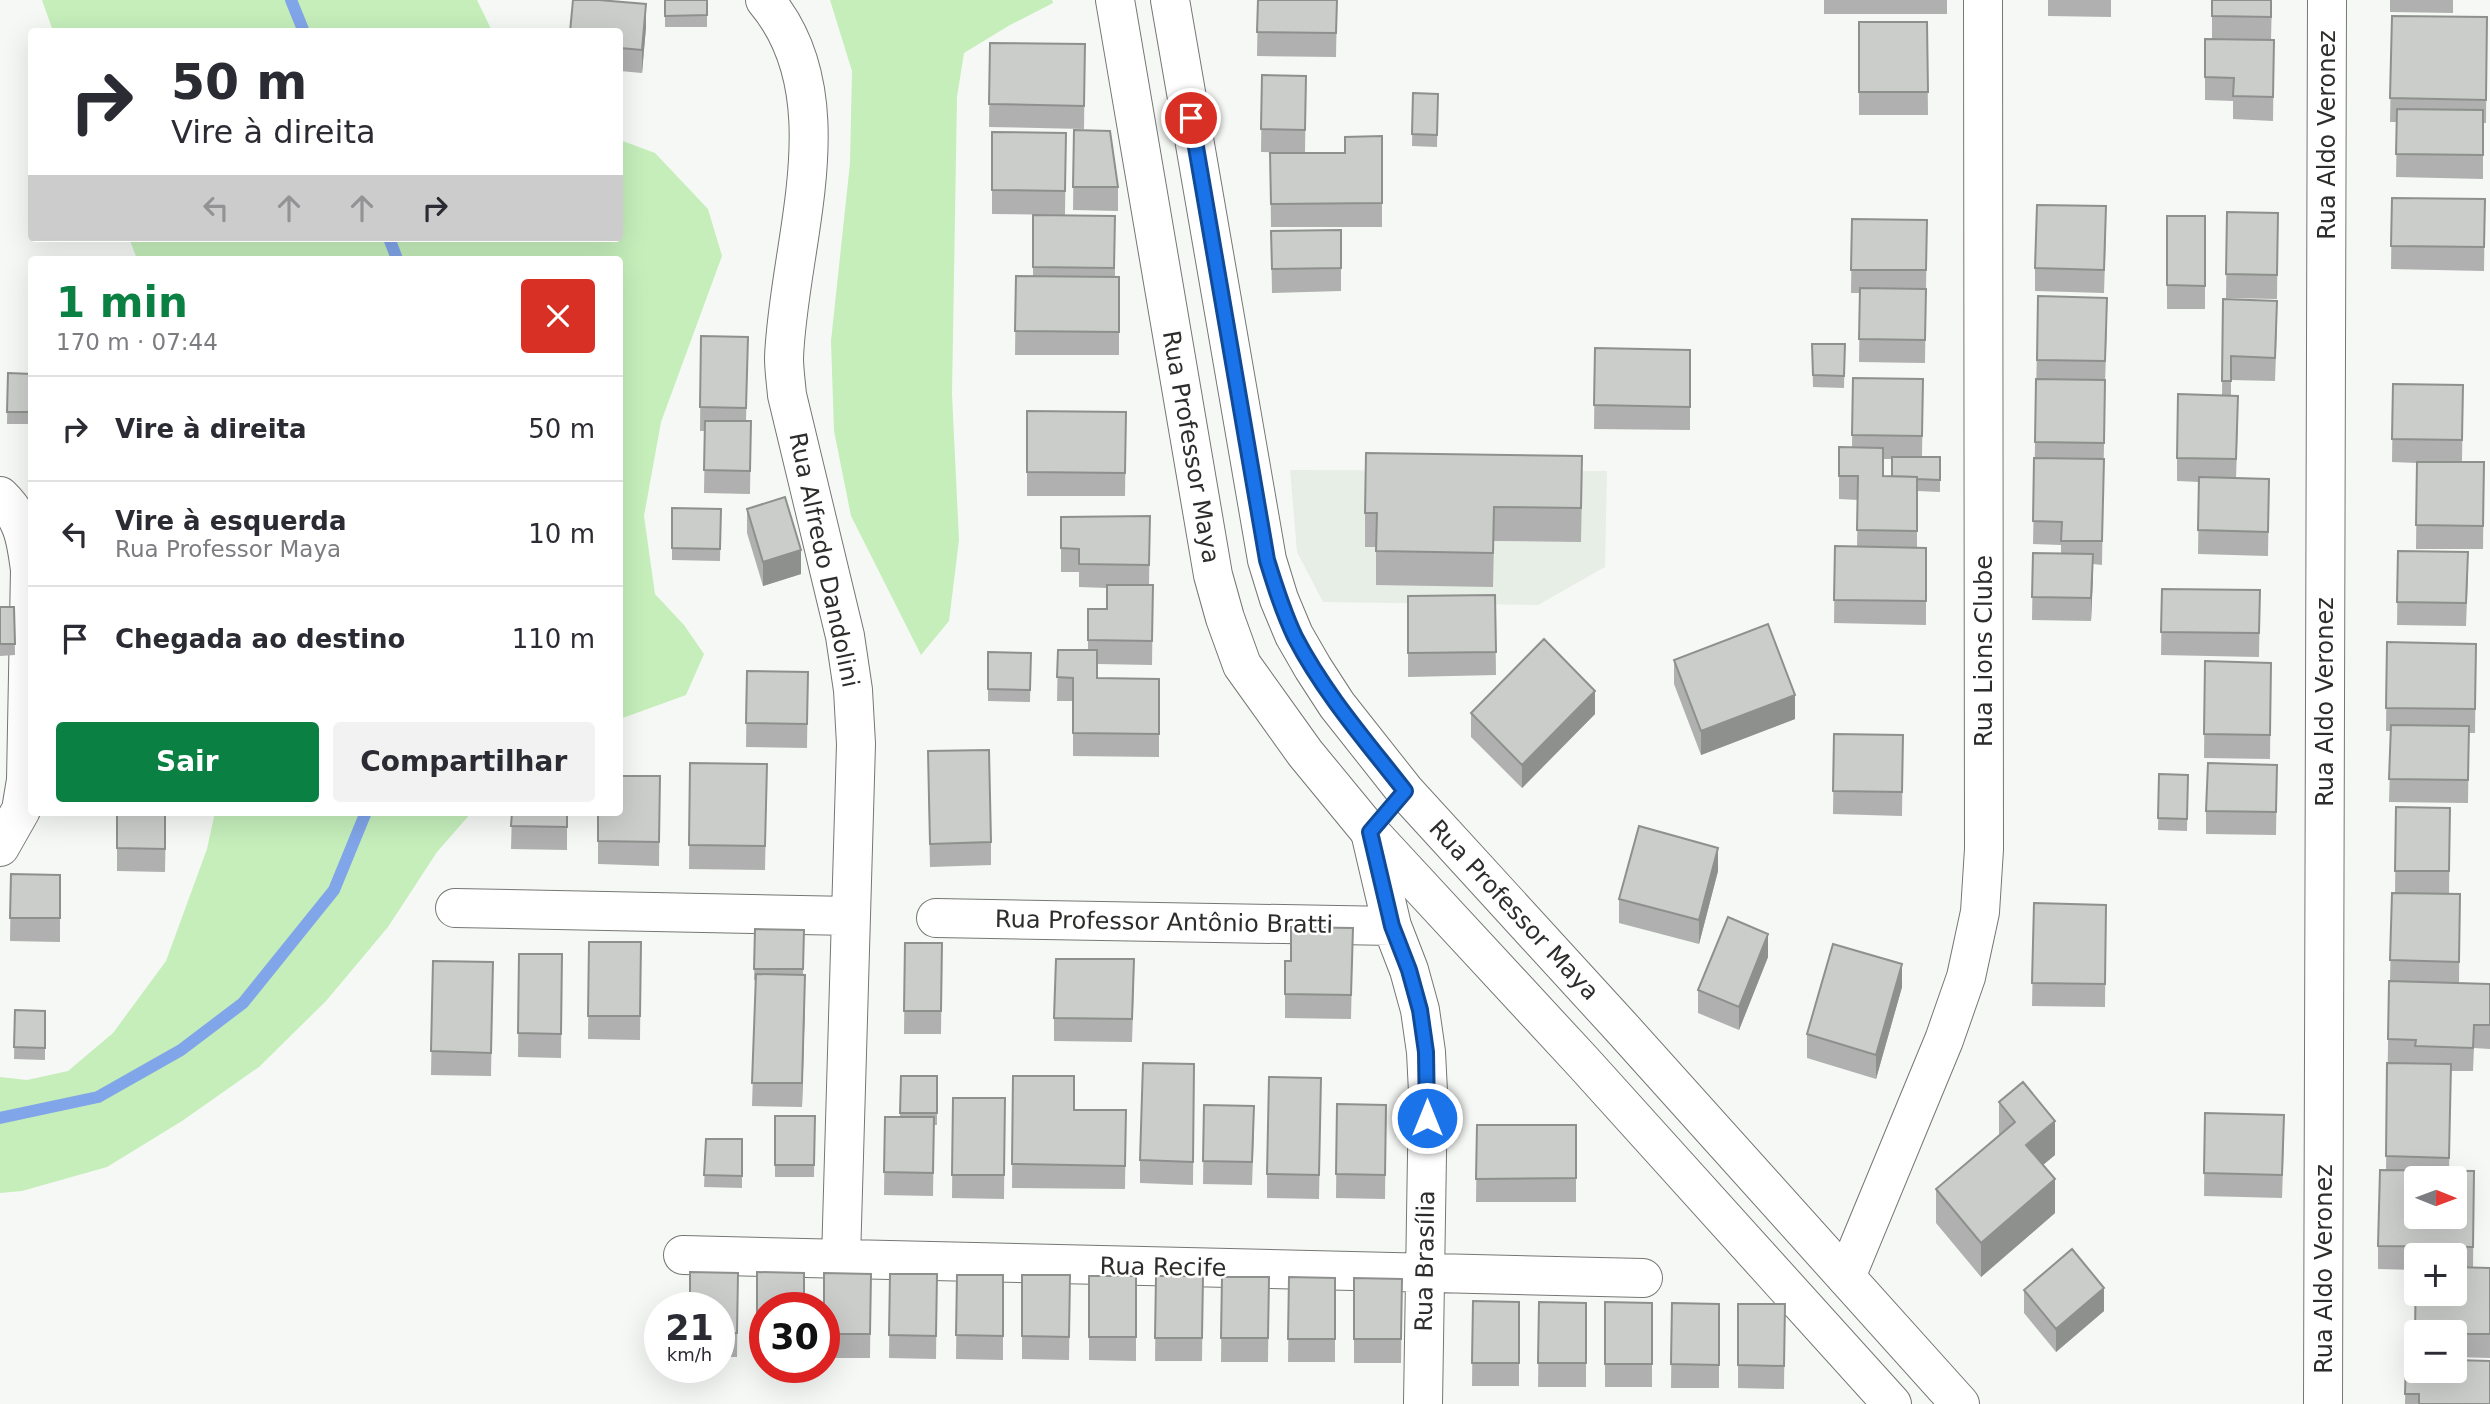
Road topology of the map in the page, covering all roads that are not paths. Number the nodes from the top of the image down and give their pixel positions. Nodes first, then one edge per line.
1 (765, 0) edge
2 (1983, 0) edge
3 (2327, 0) edge
4 (1171, 6) edge
5 (1116, 11) edge
6 (1237, 386) junction
7 (1183, 399) junction
8 (0, 496) edge
9 (28, 554) edge
10 (28, 675) edge
11 (1405, 791) junction
12 (1370, 832) junction
13 (0, 847) edge
14 (455, 908) dead end
15 (851, 916) junction
16 (936, 918) dead end
17 (1392, 926) junction
18 (1620, 1026) junction
19 (1583, 1062) junction
20 (683, 1255) dead end
21 (841, 1259) junction
22 (1425, 1273) junction
23 (1643, 1278) dead end
24 (1846, 1278) junction
25 (1809, 1313) junction
26 (1423, 1404) edge
27 (1892, 1404) edge
28 (1961, 1404) edge
29 (2323, 1404) edge

1 - 15 street, Rua Alfredo Dandolini
2 - 24 street, Rua Lions Clube
3 - 29 street, Rua Aldo Veronez
4 - 5 street
4 - 6 street, Rua Professor Maya
5 - 7 street, Rua Professor Maya
6 - 7 street
6 - 11 street, Rua Professor Maya
7 - 12 street, Rua Professor Maya
8 - 9 street
10 - 13 street
11 - 12 street
11 - 18 street, Rua Professor Maya
12 - 17 street, Rua Brasília
12 - 19 street, Rua Professor Maya
14 - 15 street
15 - 21 street, Rua Alfredo Dandolini
16 - 17 street, Rua Professor Antônio Bratti
17 - 22 street, Rua Brasília
18 - 19 street
18 - 24 street, Rua Professor Maya
19 - 25 street, Rua Professor Maya
20 - 21 street, Rua Recife
21 - 22 street, Rua Recife
22 - 23 street, Rua Recife
22 - 26 street, Rua Brasília
24 - 25 street
24 - 28 street, Rua Professor Maya
25 - 27 street, Rua Professor Maya

